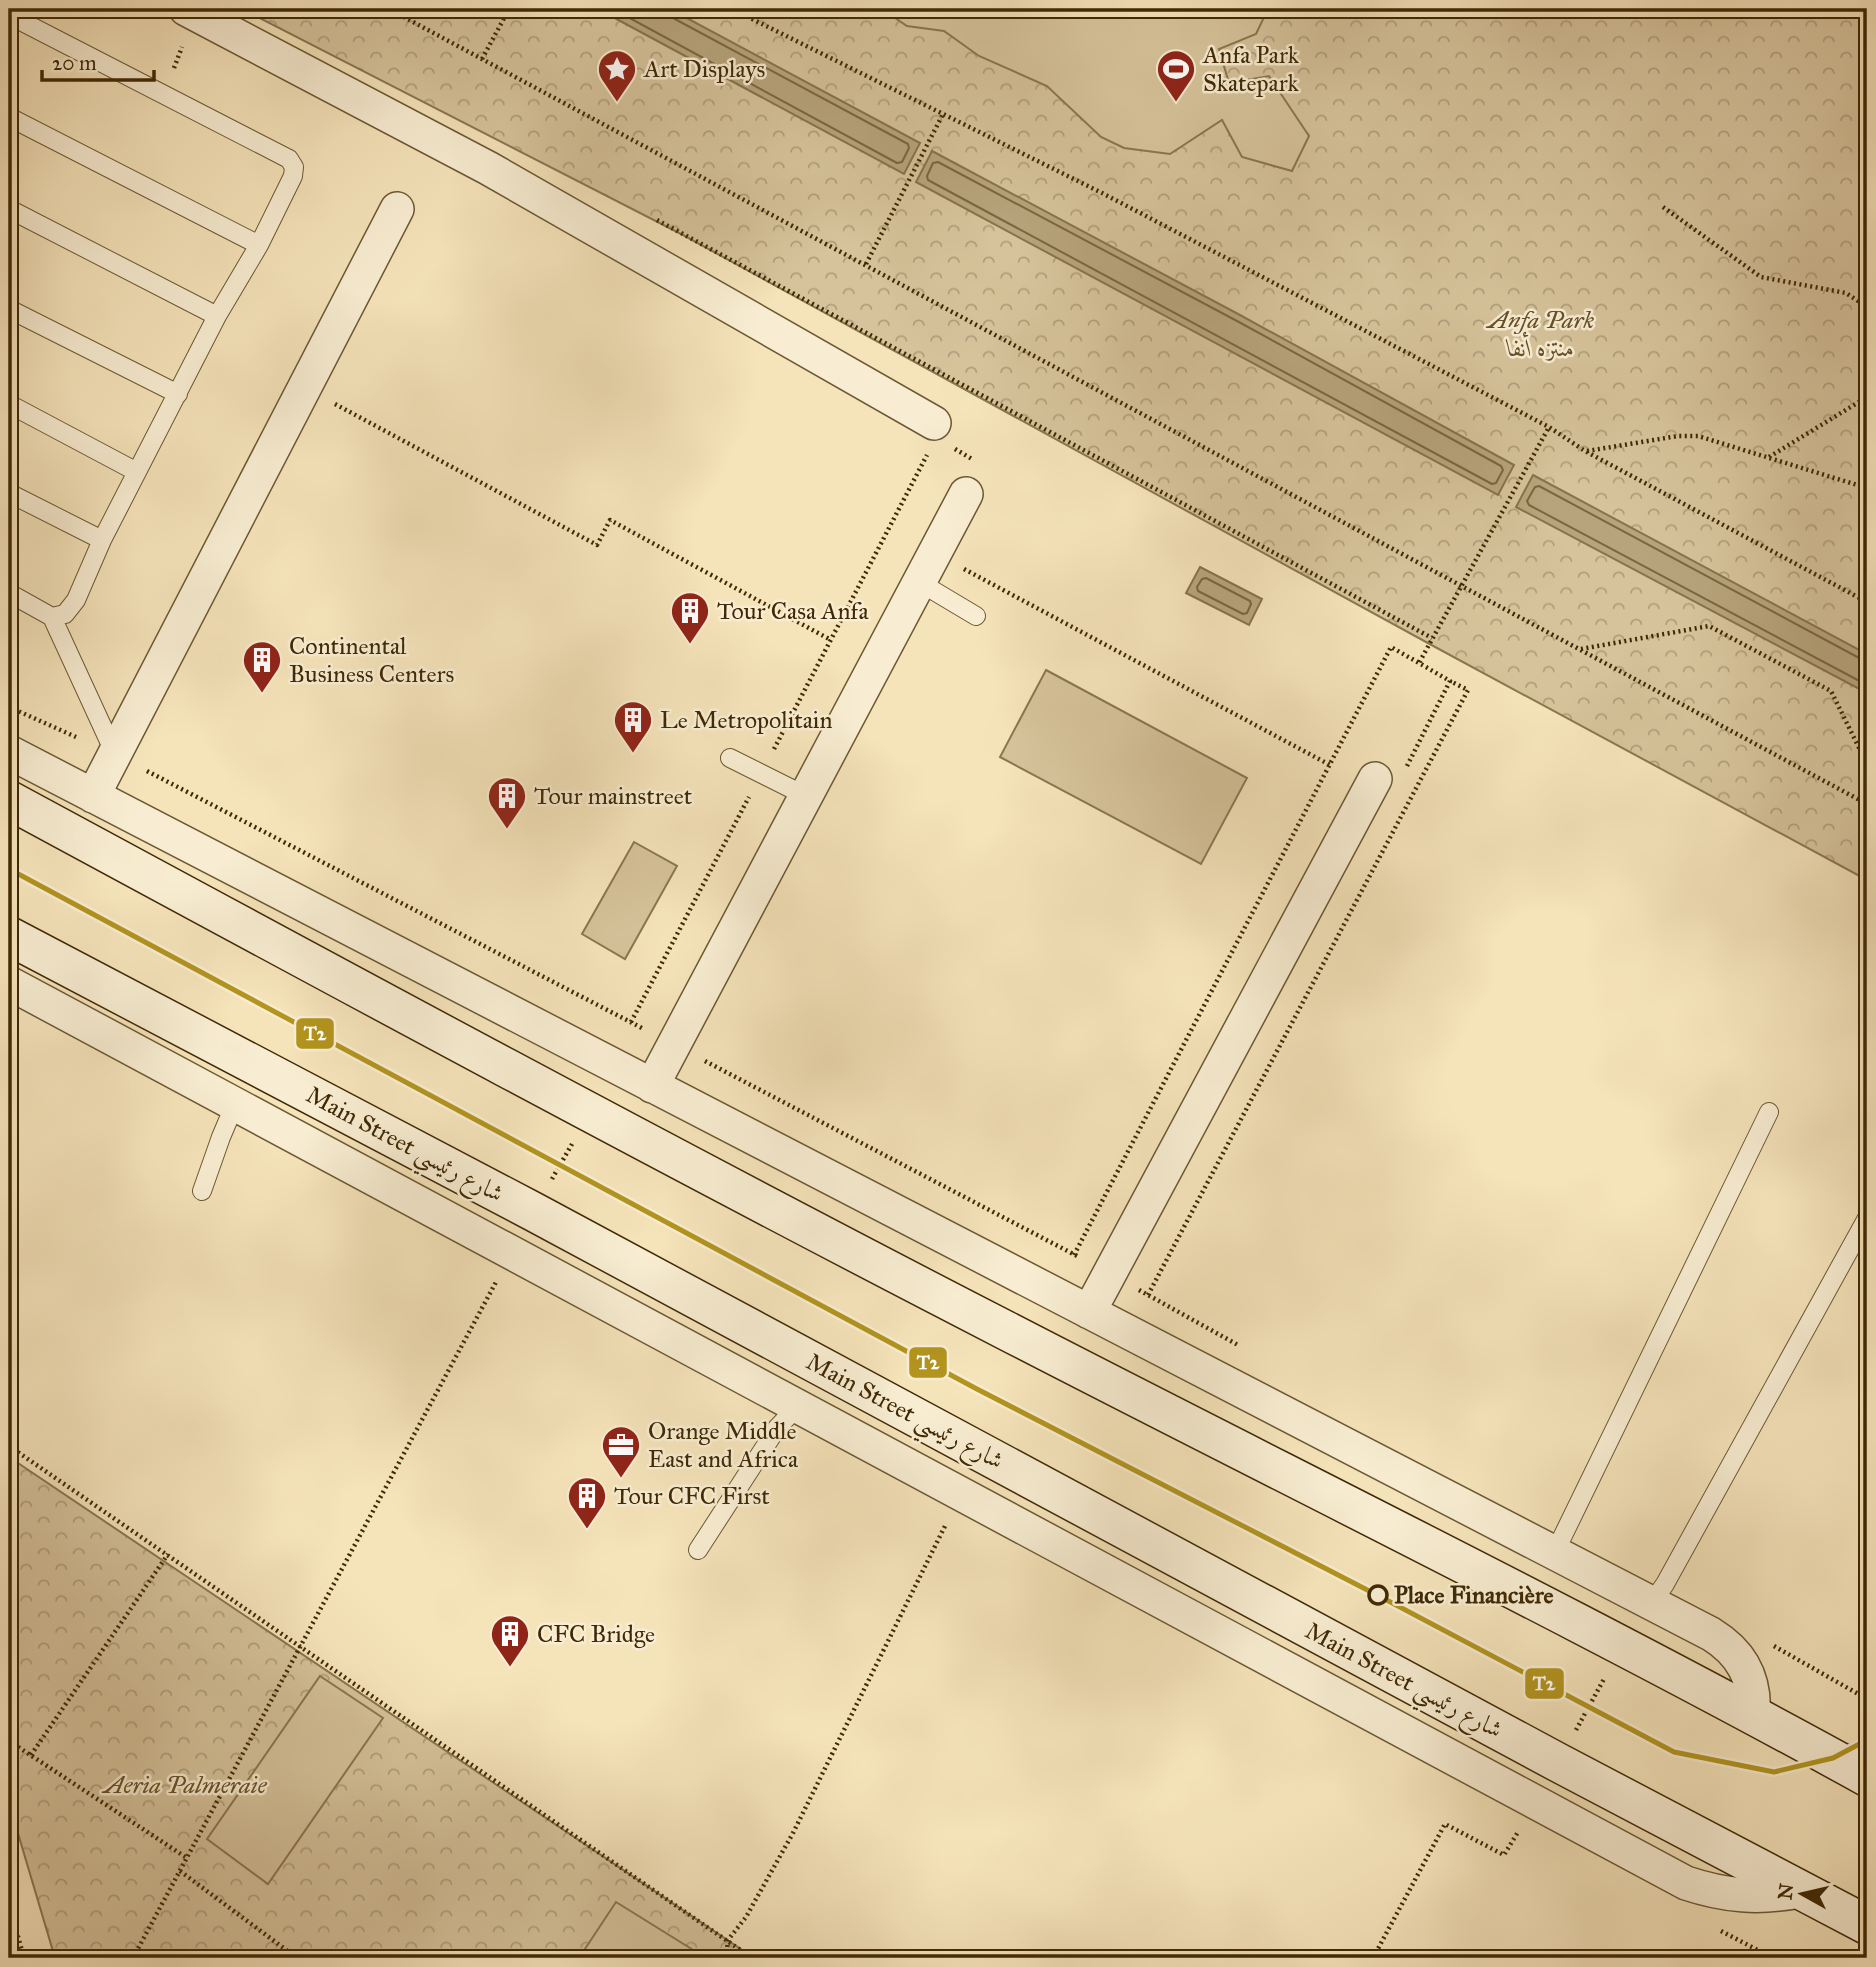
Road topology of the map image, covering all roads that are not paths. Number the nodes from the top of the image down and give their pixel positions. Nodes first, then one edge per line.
1 (190, 11) edge
2 (9, 15) edge
3 (9, 117) edge
4 (9, 209) edge
5 (397, 209) dead end
6 (258, 245) junction
7 (9, 309) edge
8 (217, 316) junction
9 (178, 394) junction
10 (9, 404) edge
11 (932, 437) road end
12 (137, 472) junction
13 (9, 493) edge
14 (966, 494) dead end
15 (102, 540) junction
16 (919, 582) junction
17 (9, 593) edge
18 (976, 616) dead end
19 (52, 617) junction
20 (9, 752) edge
21 (115, 754) junction
22 (730, 758) dead end
23 (1376, 779) road end
24 (93, 796) junction
25 (806, 796) junction
26 (9, 800) edge
27 (9, 936) edge
28 (9, 983) edge
29 (652, 1086) junction
30 (235, 1104) junction
31 (1769, 1112) dead end
32 (202, 1191) dead end
33 (1867, 1218) edge
34 (1089, 1312) junction
35 (798, 1406) junction
36 (698, 1550) dead end
37 (1554, 1554) junction
38 (1651, 1604) junction
39 (1754, 1716) junction
40 (1867, 1777) edge
41 (1799, 1891) junction
42 (1867, 1925) edge

1 - 11 street
2 - 6 lane
3 - 6 lane
4 - 8 lane
5 - 21 street
6 - 8 lane
7 - 9 lane
8 - 9 lane
9 - 12 lane
10 - 12 lane
12 - 15 lane
13 - 15 lane
14 - 16 street
15 - 19 lane
16 - 18 lane
16 - 25 street
17 - 19 lane
19 - 21 lane
20 - 24 street
21 - 24 street
22 - 25 lane
23 - 34 street
24 - 29 street
25 - 29 street
26 - 39 main road
27 - 41 main road, Main Street شارع رئيسي
28 - 30 street, Main Street شارع رئيسي
29 - 34 street
30 - 32 lane
30 - 35 street, Main Street شارع رئيسي
31 - 37 lane
33 - 38 lane
34 - 37 street
35 - 36 lane
35 - 41 street, Main Street شارع رئيسي
37 - 38 street
38 - 39 street
39 - 40 main road
41 - 42 main road, Main Street شارع رئيسي

